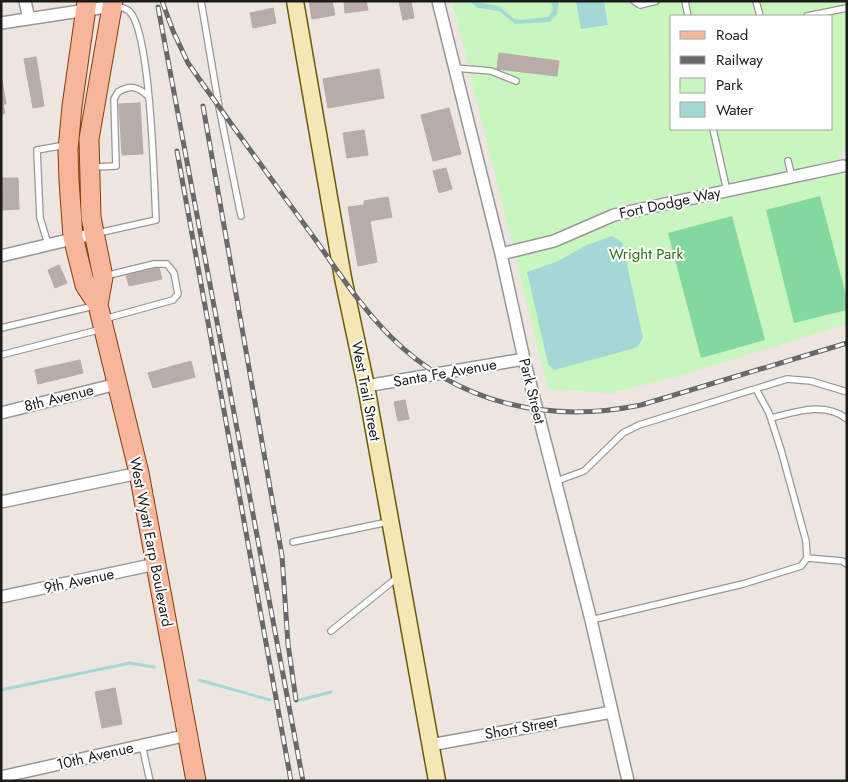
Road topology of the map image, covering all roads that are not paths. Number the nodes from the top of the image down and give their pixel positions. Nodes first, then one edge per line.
1 (26, 1) edge
2 (201, 1) edge
3 (295, 1) edge
4 (438, 1) edge
5 (634, 1) edge
6 (656, 1) edge
7 (685, 1) edge
8 (756, 1) edge
9 (113, 4) edge
10 (87, 6) edge
11 (847, 8) edge
12 (688, 15) edge
13 (760, 15) edge
14 (813, 15) edge
15 (29, 19) junction
16 (1, 23) edge
17 (455, 68) junction
18 (516, 81) dead end
19 (148, 96) junction
20 (713, 130) edge
21 (68, 150) junction
22 (788, 161) dead end
23 (845, 166) edge
24 (89, 167) junction
25 (792, 177) junction
26 (727, 191) junction
27 (242, 216) dead end
28 (93, 234) junction
29 (73, 237) junction
30 (48, 244) junction
31 (501, 254) junction
32 (1, 256) edge
33 (103, 277) junction
34 (101, 318) junction
35 (1, 328) edge
36 (1, 355) edge
37 (524, 360) junction
38 (117, 384) junction
39 (366, 386) junction
40 (756, 389) junction
41 (847, 392) edge
42 (2, 410) edge
43 (771, 418) junction
44 (847, 419) edge
45 (139, 473) junction
46 (554, 482) junction
47 (1, 502) edge
48 (390, 522) junction
49 (293, 542) dead end
50 (807, 558) junction
51 (156, 564) junction
52 (847, 564) edge
53 (399, 575) junction
54 (1, 597) edge
55 (591, 620) junction
56 (332, 631) dead end
57 (612, 712) junction
58 (188, 735) junction
59 (142, 745) junction
60 (430, 745) junction
61 (1, 777) edge
62 (150, 781) edge
63 (196, 781) edge
64 (437, 781) edge
65 (628, 781) edge

1 - 15 street
2 - 27 lane
3 - 39 main road, West Trail Street
4 - 17 street, Park Street
5 - 6 lane
7 - 12 lane
8 - 13 lane
9 - 10 street
9 - 19 lane
9 - 24 main road, West Wyatt Earp Boulevard
10 - 15 street
10 - 21 main road, West Wyatt Earp Boulevard
11 - 14 lane
15 - 16 street
17 - 18 lane
17 - 31 street, Park Street
19 - 24 lane
19 - 28 lane
20 - 26 lane
21 - 29 main road, West Wyatt Earp Boulevard
21 - 30 lane
22 - 25 lane
23 - 25 street, Fort Dodge Way
24 - 28 main road, West Wyatt Earp Boulevard
25 - 26 street, Fort Dodge Way
26 - 31 street, Fort Dodge Way
28 - 29 street
28 - 33 main road, West Wyatt Earp Boulevard
29 - 30 street
29 - 34 main road, West Wyatt Earp Boulevard
30 - 32 street
31 - 37 street, Park Street
33 - 34 main road, West Wyatt Earp Boulevard
33 - 34 lane
34 - 35 lane
34 - 36 lane
34 - 38 main road, West Wyatt Earp Boulevard
37 - 39 street, Santa Fe Avenue
37 - 46 street, Park Street
38 - 42 street, 8th Avenue
38 - 45 main road, West Wyatt Earp Boulevard
39 - 48 main road, West Trail Street
40 - 41 lane
40 - 43 lane
40 - 46 lane
43 - 44 lane
43 - 50 lane
45 - 47 street
45 - 51 main road, West Wyatt Earp Boulevard
46 - 55 street, Park Street
48 - 49 lane
48 - 53 main road, West Trail Street
50 - 52 lane
50 - 55 lane
51 - 54 street, 9th Avenue
51 - 58 main road, West Wyatt Earp Boulevard
53 - 56 lane
53 - 60 main road, West Trail Street
55 - 57 street, Park Street
57 - 60 street, Short Street
57 - 65 street, Park Street
58 - 59 street, 10th Avenue
58 - 63 main road, West Wyatt Earp Boulevard
59 - 61 street, 10th Avenue
59 - 62 lane
60 - 64 main road, West Trail Street

